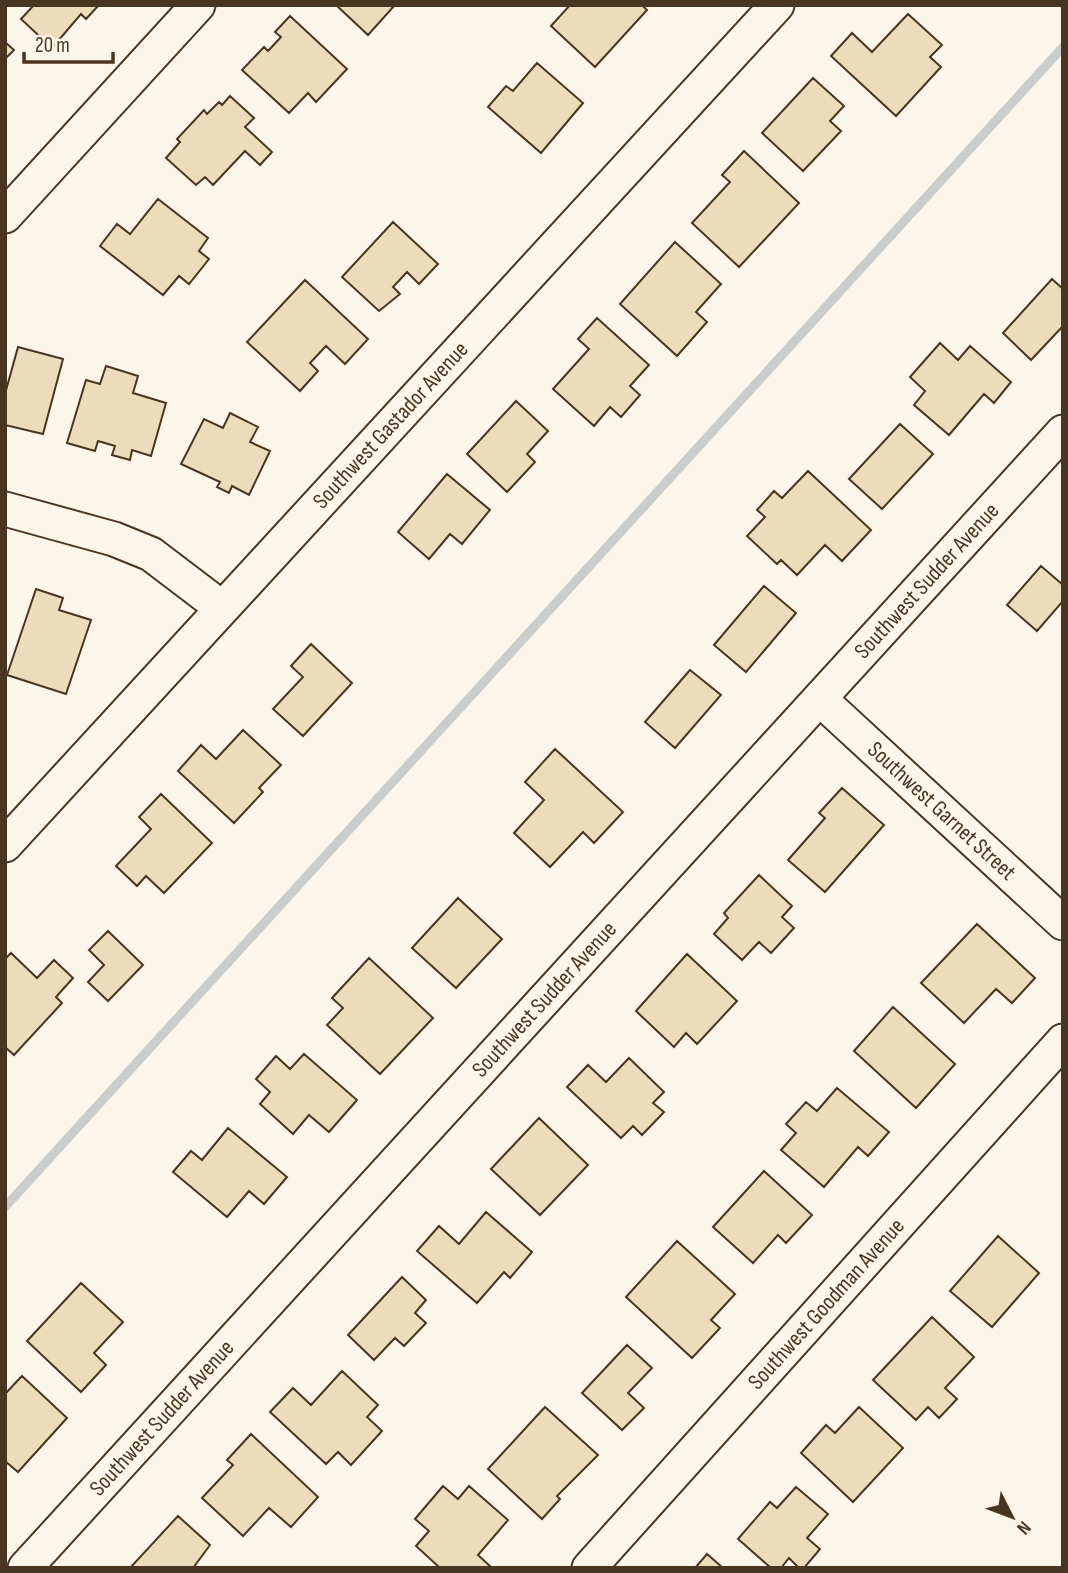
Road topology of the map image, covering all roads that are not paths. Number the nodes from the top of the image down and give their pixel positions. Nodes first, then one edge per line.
1 (198, 5) edge
2 (777, 5) edge
3 (5, 216) edge
4 (1063, 432) edge
5 (5, 509) edge
6 (222, 608) junction
7 (821, 700) junction
8 (5, 845) edge
9 (1063, 923) edge
10 (1063, 1041) edge
11 (25, 1568) edge
12 (589, 1568) edge

1 - 3 street
2 - 6 street, Southwest Gastador Avenue
4 - 7 street, Southwest Sudder Avenue
5 - 6 street
6 - 8 street, Southwest Gastador Avenue
7 - 9 street, Southwest Garnet Street
7 - 11 street, Southwest Sudder Avenue
10 - 12 street, Southwest Goodman Avenue

